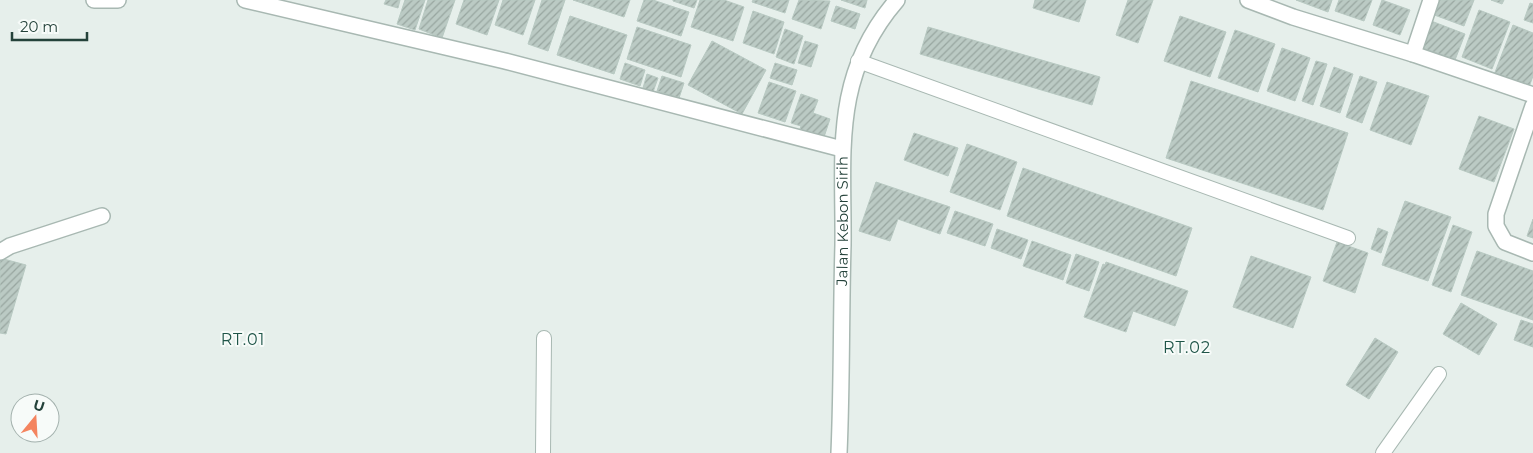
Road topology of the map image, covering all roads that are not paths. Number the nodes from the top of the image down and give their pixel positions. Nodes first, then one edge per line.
1 (94, 0) edge
2 (118, 0) edge
3 (245, 0) edge
4 (897, 0) edge
5 (1248, 0) edge
6 (1431, 0) edge
7 (1413, 54) junction
8 (858, 62) junction
9 (1533, 95) edge
10 (1533, 106) edge
11 (842, 149) junction
12 (102, 216) dead end
13 (1348, 238) dead end
14 (0, 252) edge
15 (1533, 253) edge
16 (544, 338) dead end
17 (1439, 374) dead end
18 (543, 453) edge
19 (839, 453) edge
20 (1383, 453) edge

1 - 2 street
3 - 11 street
4 - 8 street, Jalan Kebon Sirih
5 - 7 street
6 - 7 street
7 - 9 street
8 - 11 street, Jalan Kebon Sirih
8 - 13 lane
10 - 15 street
11 - 19 street, Jalan Kebon Sirih
12 - 14 street
16 - 18 lane
17 - 20 lane

